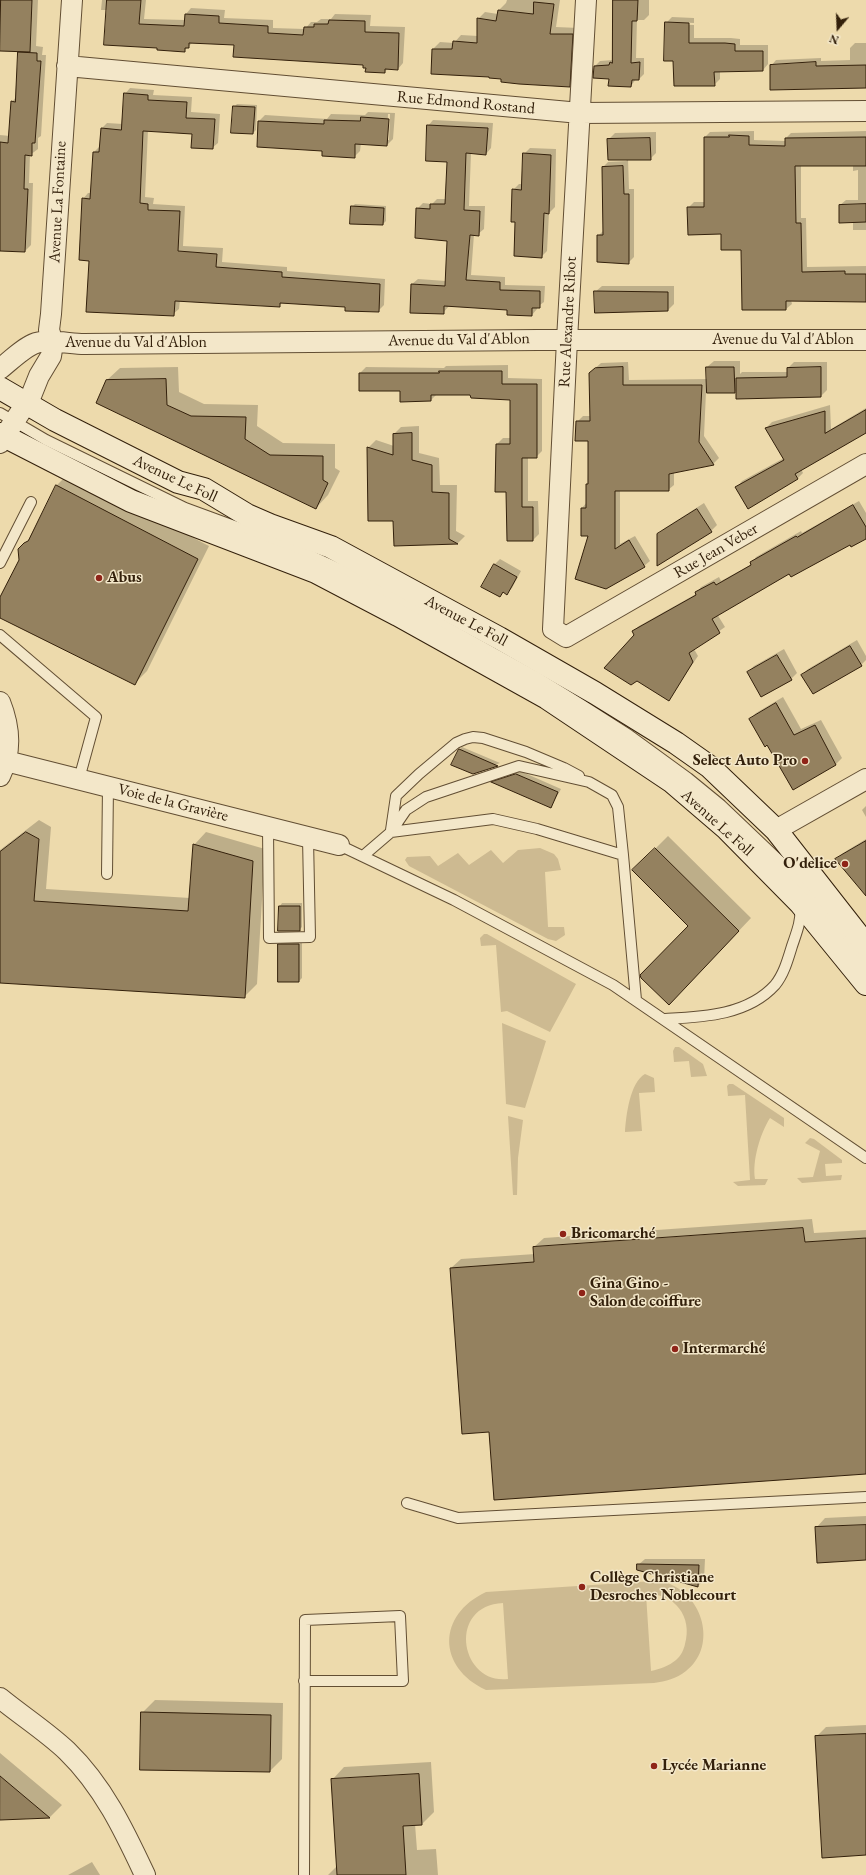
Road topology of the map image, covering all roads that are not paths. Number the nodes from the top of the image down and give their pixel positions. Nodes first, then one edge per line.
1 (72, 0) edge
2 (586, 0) edge
3 (66, 66) junction
4 (866, 111) edge
5 (580, 113) junction
6 (567, 340) junction
7 (866, 340) edge
8 (53, 343) junction
9 (0, 369) edge
10 (0, 388) edge
11 (27, 403) junction
12 (3, 430) edge
13 (866, 464) edge
14 (31, 502) dead end
15 (0, 563) edge
16 (0, 635) edge
17 (566, 637) joint
18 (0, 702) edge
19 (3, 768) edge
20 (79, 779) junction
21 (866, 779) edge
22 (589, 782) junction
23 (108, 786) junction
24 (268, 827) junction
25 (776, 830) junction
26 (391, 832) junction
27 (308, 838) junction
28 (339, 846) joint
29 (623, 854) junction
30 (363, 856) junction
31 (107, 874) dead end
32 (800, 903) junction
33 (866, 945) edge
34 (866, 964) edge
35 (866, 984) edge
36 (636, 1000) junction
37 (663, 1019) junction
38 (866, 1158) edge
39 (866, 1496) edge
40 (407, 1503) dead end
41 (304, 1681) junction
42 (0, 1698) edge
43 (144, 1875) edge
44 (304, 1875) edge

1 - 3 street, Avenue La Fontaine
2 - 5 street, Rue Alexandre Ribot
3 - 5 street, Rue Edmond Rostand
3 - 8 street, Avenue La Fontaine
4 - 5 street, Rue Edmond Rostand
5 - 6 street, Rue Alexandre Ribot
6 - 7 street, Avenue du Val d'Ablon
6 - 8 street, Avenue du Val d'Ablon
6 - 17 street, Rue Alexandre Ribot
8 - 9 street
8 - 11 street
10 - 11 main road, Avenue Le Foll
11 - 12 street
11 - 25 main road, Avenue Le Foll
12 - 32 main road, Avenue Le Foll
12 - 34 lane, Avenue Le Foll
13 - 17 street, Rue Jean Veber
14 - 15 lane
16 - 20 lane
18 - 19 street
19 - 20 street, Voie de la Gravière
20 - 23 street, Voie de la Gravière
21 - 25 street
22 - 26 lane
22 - 26 lane
22 - 29 lane
23 - 24 street, Voie de la Gravière
23 - 31 lane
24 - 27 street, Voie de la Gravière
24 - 27 lane
25 - 33 main road, Avenue Le Foll
26 - 29 lane
26 - 30 lane
27 - 28 street, Voie de la Gravière
28 - 30 lane
29 - 36 lane
30 - 36 lane
32 - 35 main road, Avenue Le Foll
32 - 37 lane
36 - 37 lane
37 - 38 lane
39 - 40 lane
41 - 41 lane
41 - 44 lane
42 - 43 street

